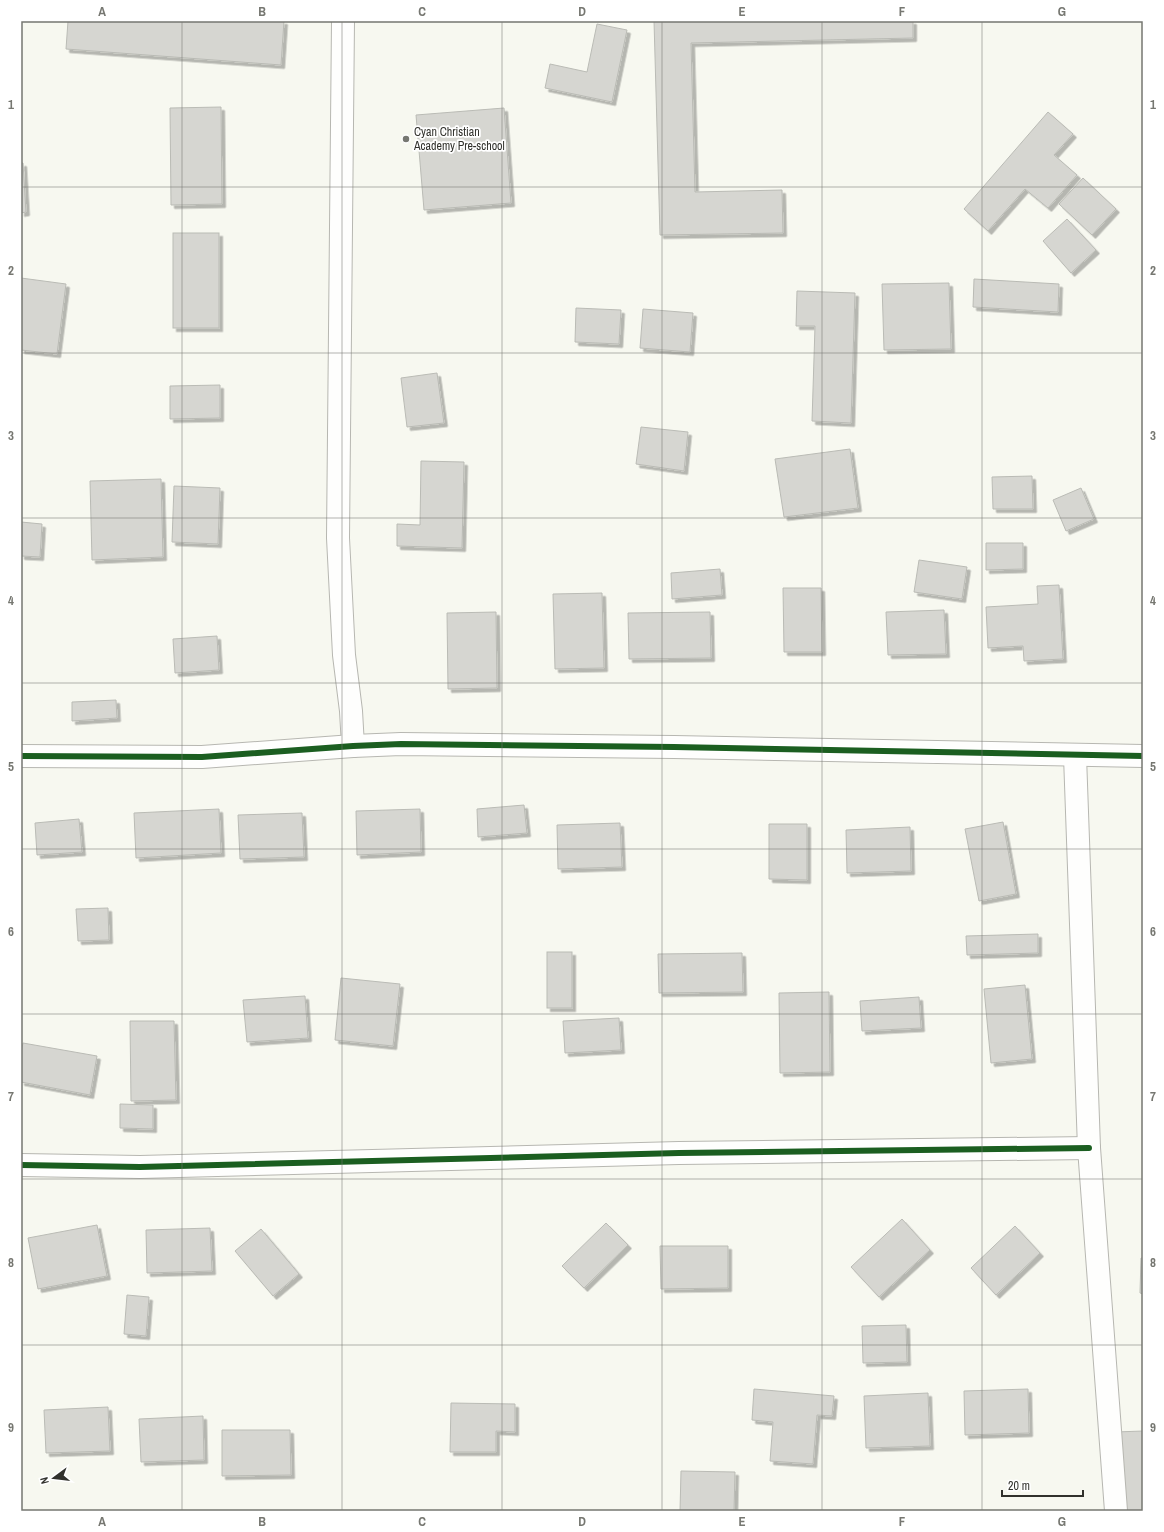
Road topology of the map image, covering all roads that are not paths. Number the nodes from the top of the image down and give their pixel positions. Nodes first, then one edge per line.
1 (343, 21) edge
2 (353, 746) junction
3 (21, 756) edge
4 (1076, 756) junction
5 (1143, 756) edge
6 (1088, 1148) junction
7 (21, 1165) edge
8 (1116, 1511) edge

1 - 2 street
2 - 3 street
2 - 4 street
4 - 5 street
4 - 6 street
6 - 7 street
6 - 8 street

